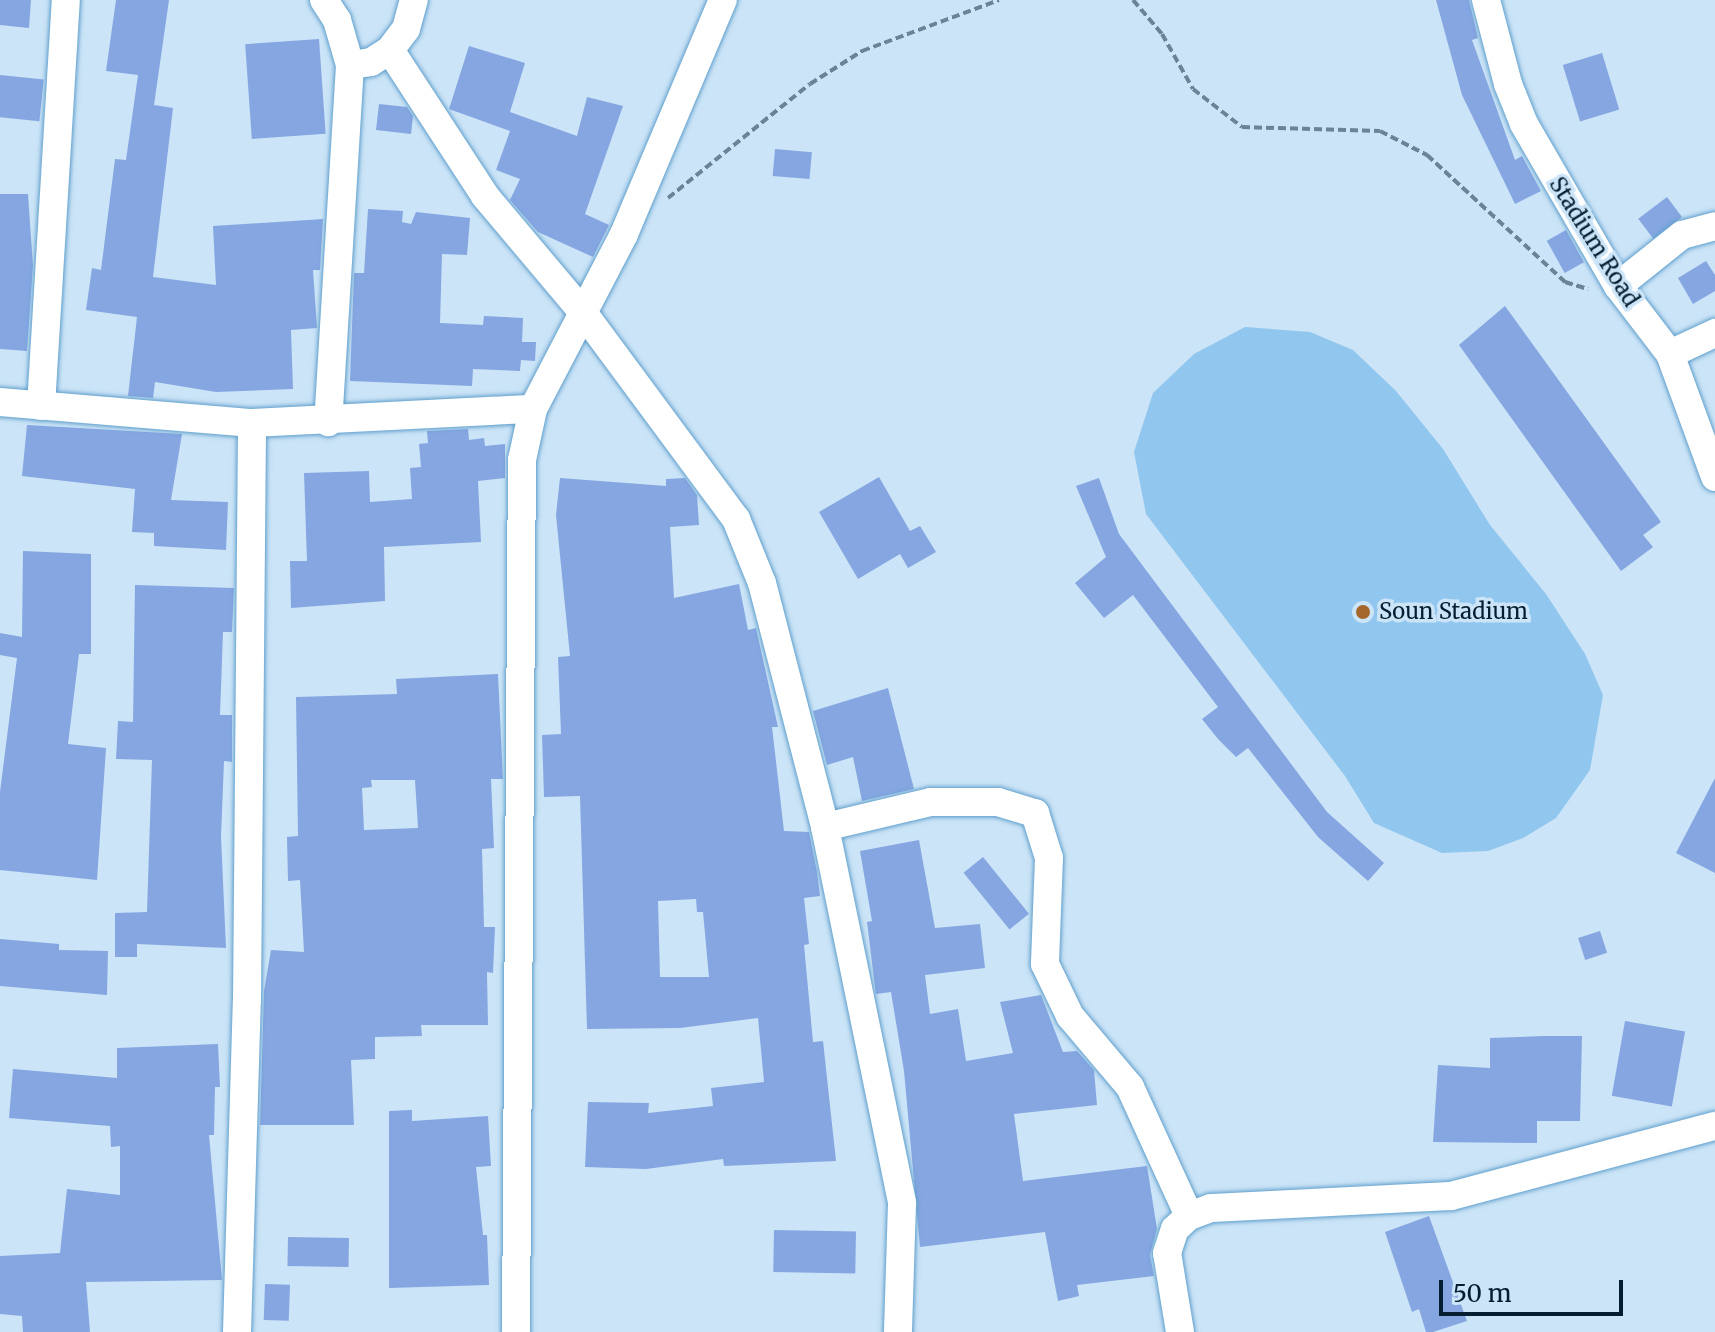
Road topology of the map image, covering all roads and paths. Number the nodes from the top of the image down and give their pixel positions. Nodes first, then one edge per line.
1 (66, 0) edge
2 (324, 0) edge
3 (414, 0) edge
4 (723, 0) edge
5 (999, 0) edge
6 (1133, 0) edge
7 (1486, 0) edge
8 (390, 50) junction
9 (350, 65) junction
10 (661, 204) dead end
11 (1715, 226) edge
12 (1618, 286) junction
13 (582, 311) junction
14 (1715, 333) edge
15 (1670, 354) junction
16 (0, 402) edge
17 (41, 406) junction
18 (0, 408) edge
19 (533, 409) junction
20 (328, 422) junction
21 (252, 423) junction
22 (1715, 477) edge
23 (825, 827) junction
24 (1715, 1126) edge
25 (1189, 1216) junction
26 (237, 1332) edge
27 (516, 1332) edge
28 (898, 1332) edge
29 (1180, 1332) edge

1 - 17 street
2 - 9 street
3 - 8 street
4 - 13 street
5 - 10 path
6 - 12 path
7 - 12 street, Stadium Road
8 - 9 street
8 - 13 street
9 - 20 street
11 - 12 street
12 - 15 street, Stadium Road
13 - 19 street
13 - 23 street
14 - 15 street
15 - 22 street, Stadium Road
16 - 17 street
16 - 18 street
17 - 21 street
19 - 20 street
19 - 27 street
20 - 21 street
21 - 26 street
23 - 25 street
23 - 28 street
24 - 25 street
25 - 29 street

